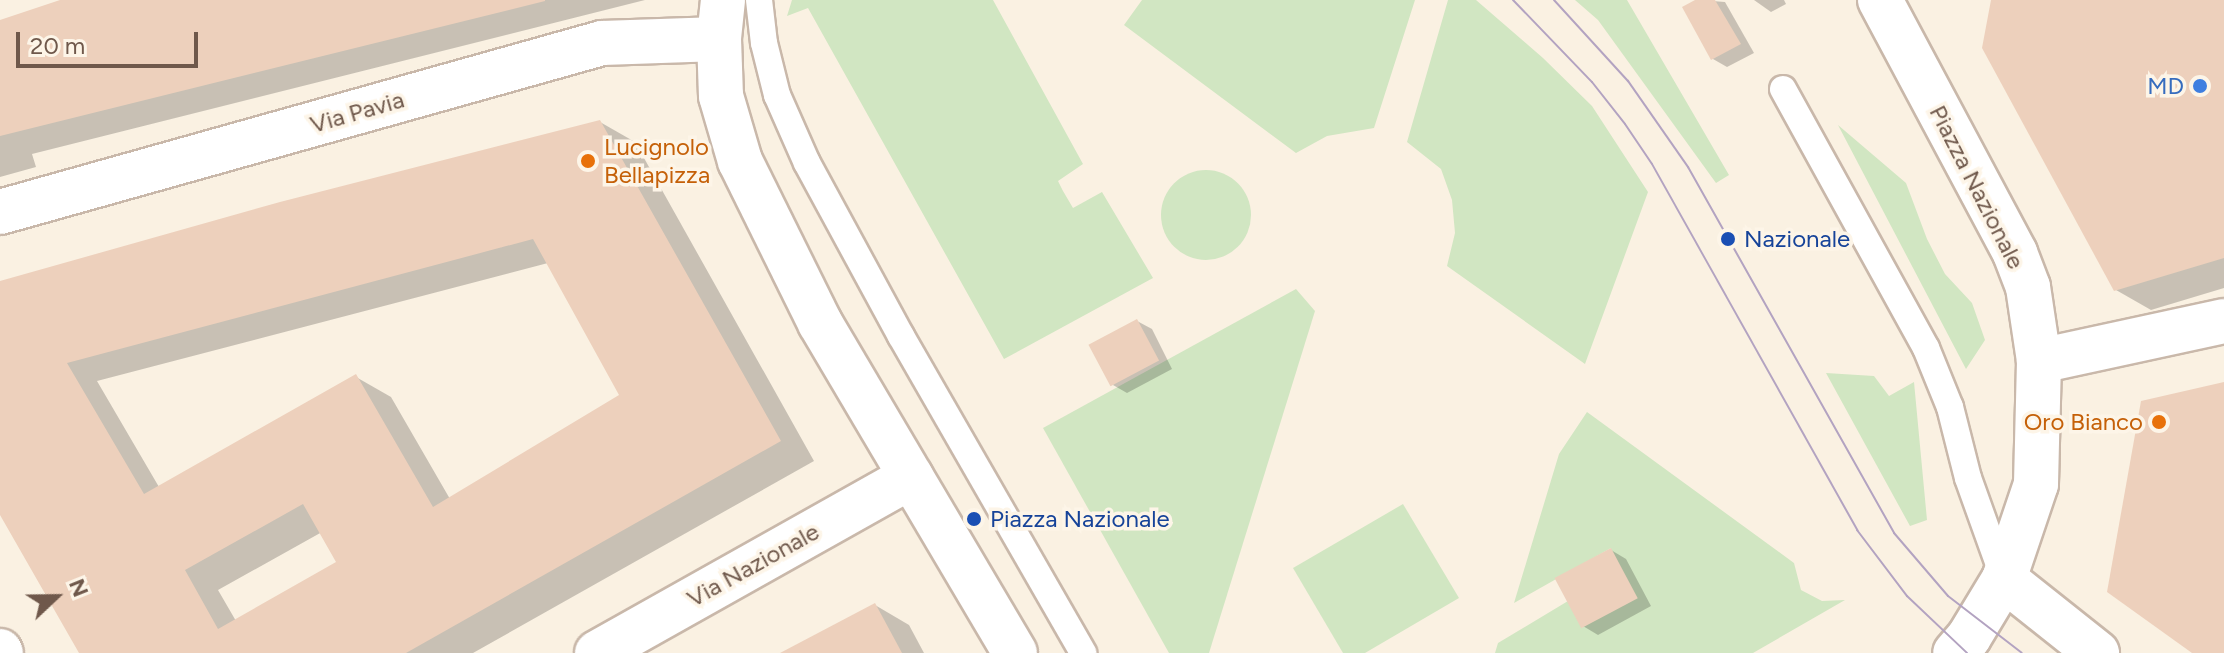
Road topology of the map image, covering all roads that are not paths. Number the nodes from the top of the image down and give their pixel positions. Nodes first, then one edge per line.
1 (759, 0) edge
2 (1880, 0) edge
3 (721, 20) edge
4 (1783, 89) dead end
5 (0, 212) edge
6 (2224, 321) edge
7 (2039, 361) junction
8 (911, 477) junction
9 (2004, 579) junction
10 (1972, 648) edge
11 (597, 653) edge
12 (1015, 653) edge
13 (1083, 653) edge
14 (2097, 653) edge

1 - 13 lane
2 - 7 main road, Piazza Nazionale
3 - 5 main road, Via Pavia
3 - 8 main road
4 - 9 lane
6 - 7 main road
7 - 9 main road, Piazza Nazionale
8 - 11 main road, Via Nazionale
8 - 12 main road
9 - 10 main road, Piazza Nazionale
9 - 14 main road

